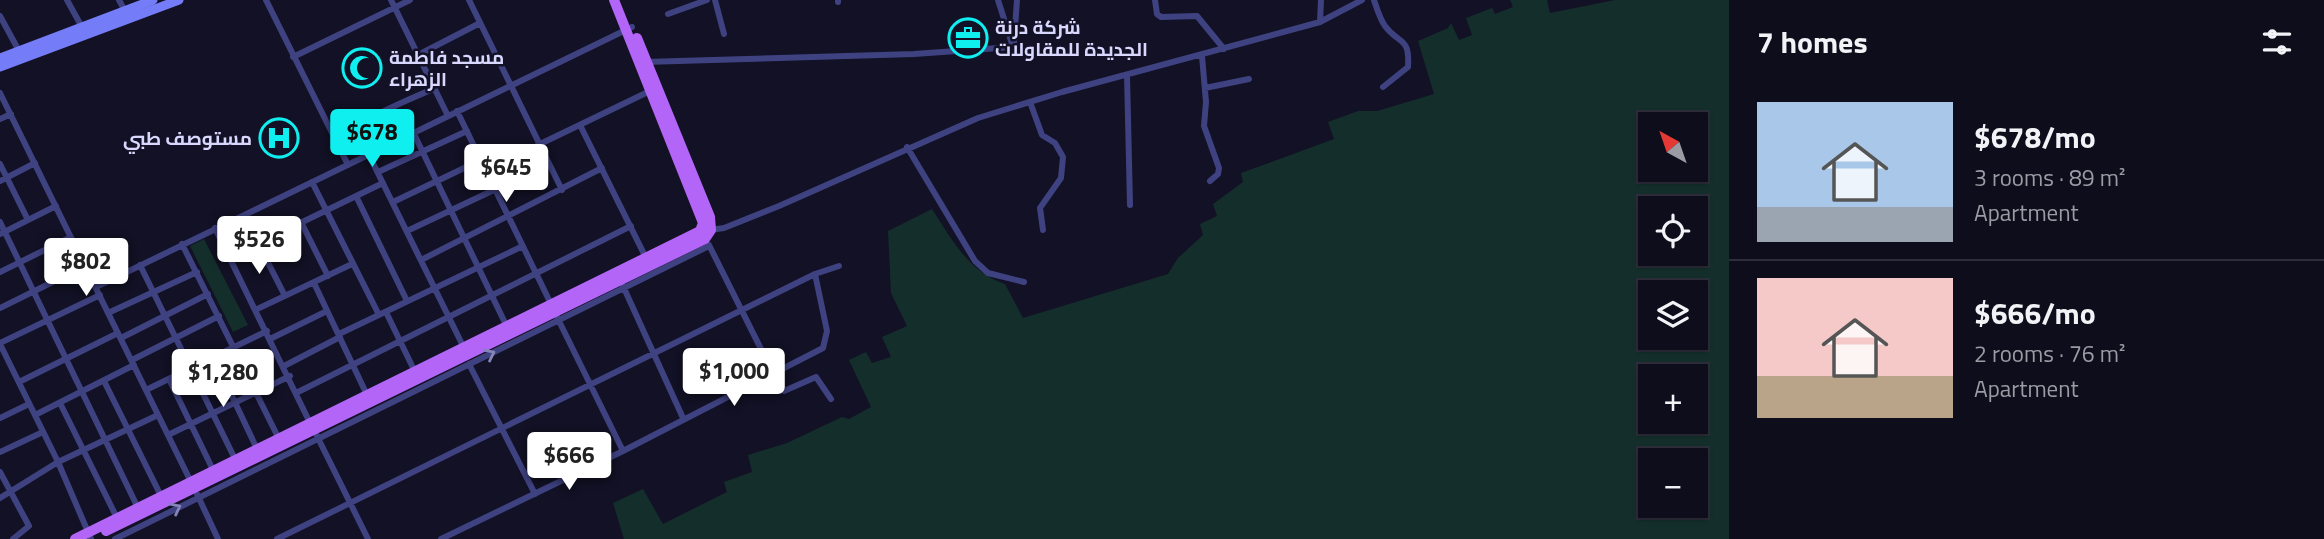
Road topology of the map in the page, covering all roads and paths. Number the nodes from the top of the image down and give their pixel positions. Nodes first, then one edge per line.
1 (67, 0) edge
2 (119, 0) edge
3 (153, 0) edge
4 (179, 0) edge
5 (266, 0) edge
6 (391, 0) edge
7 (410, 0) edge
8 (469, 0) edge
9 (614, 0) edge
10 (621, 0) edge
11 (707, 0) edge
12 (715, 0) edge
13 (998, 0) edge
14 (1017, 0) edge
15 (1155, 0) edge
16 (1321, 0) edge
17 (1362, 0) edge
18 (1374, 0) edge
19 (395, 8) junction
20 (125, 11) junction
21 (668, 14) dead end
22 (0, 16) edge
23 (1320, 22) junction
24 (480, 23) junction
25 (629, 30) junction
26 (84, 32) junction
27 (724, 34) dead end
28 (1013, 47) junction
29 (1224, 49) junction
30 (19, 51) junction
31 (418, 55) junction
32 (1202, 56) junction
33 (293, 57) junction
34 (0, 58) edge
35 (643, 62) junction
36 (0, 67) edge
37 (1127, 75) junction
38 (1249, 79) dead end
39 (510, 85) junction
40 (1383, 87) dead end
41 (435, 88) junction
42 (1205, 88) junction
43 (650, 91) junction
44 (0, 93) edge
45 (1030, 102) junction
46 (457, 111) junction
47 (11, 114) junction
48 (448, 116) junction
49 (0, 119) edge
50 (580, 125) junction
51 (467, 131) junction
52 (414, 134) junction
53 (538, 145) junction
54 (338, 146) junction
55 (906, 147) junction
56 (422, 152) junction
57 (369, 155) junction
58 (481, 159) junction
59 (35, 163) junction
60 (0, 164) edge
61 (348, 166) junction
62 (601, 169) junction
63 (378, 172) junction
64 (3, 179) edge
65 (436, 181) junction
66 (1210, 181) dead end
67 (313, 182) junction
68 (383, 183) junction
69 (496, 189) junction
70 (562, 190) junction
71 (356, 196) junction
72 (393, 202) junction
73 (1130, 205) dead end
74 (56, 206) junction
75 (326, 209) junction
76 (450, 211) junction
77 (509, 217) junction
78 (28, 220) junction
79 (0, 222) edge
80 (301, 222) junction
81 (631, 226) junction
82 (215, 228) junction
83 (1043, 230) dead end
84 (407, 231) junction
85 (2, 233) edge
86 (705, 235) junction
87 (71, 237) junction
88 (464, 239) junction
89 (258, 243) junction
90 (182, 244) junction
91 (523, 246) junction
92 (229, 257) junction
93 (646, 258) junction
94 (421, 260) junction
95 (19, 262) junction
96 (352, 264) junction
97 (140, 265) junction
98 (85, 266) junction
99 (478, 266) junction
100 (839, 266) dead end
101 (0, 271) edge
102 (197, 272) junction
103 (537, 273) junction
104 (815, 274) junction
105 (328, 276) junction
106 (1024, 282) dead end
107 (314, 283) junction
108 (622, 285) junction
109 (96, 287) junction
110 (434, 287) junction
111 (33, 292) junction
112 (155, 292) junction
113 (492, 293) junction
114 (208, 294) junction
115 (100, 295) junction
116 (285, 296) junction
117 (407, 301) junction
118 (0, 308) edge
119 (255, 310) junction
120 (327, 311) junction
121 (741, 311) junction
122 (555, 312) junction
123 (108, 313) junction
124 (382, 313) junction
125 (166, 314) junction
126 (219, 316) junction
127 (448, 316) junction
128 (48, 320) junction
129 (507, 327) junction
130 (267, 331) junction
131 (119, 335) junction
132 (177, 336) junction
133 (339, 336) junction
134 (270, 339) junction
135 (399, 341) junction
136 (0, 343) edge
137 (234, 346) junction
138 (464, 348) junction
139 (655, 353) junction
140 (3, 355) edge
141 (213, 356) junction
142 (67, 359) junction
143 (133, 363) junction
144 (353, 364) junction
145 (469, 365) junction
146 (284, 366) junction
147 (190, 368) junction
148 (415, 372) junction
149 (772, 374) junction
150 (290, 376) junction
151 (169, 379) junction
152 (104, 381) junction
153 (19, 382) junction
154 (592, 384) junction
155 (146, 390) junction
156 (82, 392) junction
157 (257, 392) junction
158 (298, 392) junction
159 (368, 395) junction
160 (831, 398) dead end
161 (60, 403) junction
162 (235, 403) junction
163 (29, 404) junction
164 (213, 414) junction
165 (35, 415) junction
166 (158, 415) junction
167 (0, 418) edge
168 (683, 418) junction
169 (191, 424) junction
170 (503, 428) junction
171 (128, 429) junction
172 (314, 431) junction
173 (43, 432) junction
174 (168, 435) junction
175 (279, 439) junction
176 (106, 440) junction
177 (257, 449) junction
178 (83, 450) junction
179 (623, 451) junction
180 (0, 452) edge
181 (236, 461) junction
182 (58, 462) junction
183 (0, 472) edge
184 (214, 472) junction
185 (195, 489) junction
186 (10, 492) junction
187 (535, 494) junction
188 (161, 496) junction
189 (0, 498) edge
190 (351, 504) junction
191 (138, 508) junction
192 (117, 518) junction
193 (89, 537) edge
194 (13, 539) edge
195 (75, 539) edge
196 (115, 539) edge
197 (218, 539) edge
198 (277, 539) edge
199 (368, 539) edge
200 (440, 539) edge

1 - 26 street
2 - 20 street
3 - 20 main road
4 - 26 main road
5 - 33 street
6 - 19 street
7 - 19 street
8 - 24 street
9 - 25 main road
10 - 25 main road
11 - 21 street
12 - 27 street
13 - 28 street
14 - 28 street
15 - 29 street
16 - 23 street
17 - 23 street
18 - 40 street
19 - 31 street
19 - 33 street
20 - 26 main road
22 - 30 street
23 - 29 street
24 - 31 street
24 - 39 street
25 - 35 main road
25 - 39 street
26 - 30 main road
26 - 36 main road
28 - 35 street
29 - 32 street
30 - 34 main road
31 - 41 street
32 - 37 street
32 - 42 street
33 - 54 street
35 - 43 main road
35 - 86 main road
37 - 45 street
37 - 73 street
38 - 42 street
39 - 46 street
39 - 53 street
41 - 48 street
41 - 54 street
42 - 66 street
43 - 50 street
43 - 86 main road
44 - 47 street
45 - 55 street
45 - 83 street
46 - 48 street
46 - 51 street
47 - 49 street
47 - 59 street
48 - 52 street
50 - 53 street
50 - 62 street
51 - 56 street
51 - 58 street
52 - 56 street
52 - 57 street
53 - 70 street
54 - 61 street
55 - 86 street
55 - 106 street
56 - 63 street
56 - 65 street
57 - 61 street
57 - 63 street
58 - 65 street
58 - 69 street
59 - 64 street
59 - 74 street
60 - 64 street
61 - 67 street
62 - 70 street
62 - 81 street
63 - 68 street
64 - 78 street
65 - 72 street
65 - 76 street
67 - 75 street
67 - 82 street
68 - 71 street
68 - 72 street
69 - 76 street
69 - 77 street
70 - 77 street
71 - 75 street
71 - 117 street
72 - 84 street
74 - 78 street
74 - 87 street
75 - 80 street
75 - 96 street
76 - 84 street
76 - 88 street
77 - 88 street
77 - 91 street
78 - 85 street
79 - 85 street
80 - 89 street
80 - 105 street
81 - 93 street
81 - 103 street
82 - 90 street
82 - 92 street
84 - 94 street
85 - 95 street
86 - 93 main road
86 - 108 main road
86 - 121 street
87 - 95 street
87 - 98 street
88 - 94 street
88 - 99 street
89 - 92 street
89 - 116 street
90 - 97 street
90 - 102 street
91 - 99 street
91 - 103 street
92 - 119 street
93 - 122 main road
94 - 110 street
95 - 101 street
95 - 111 street
96 - 105 street
96 - 124 street
97 - 109 street
97 - 112 street
98 - 109 street
98 - 111 street
99 - 110 street
99 - 113 street
100 - 104 street
102 - 112 street
102 - 114 street
103 - 113 street
103 - 122 street
104 - 121 street
104 - 149 street
105 - 107 street
107 - 116 street
107 - 120 street
108 - 122 main road
108 - 139 street
109 - 115 street
110 - 117 street
110 - 127 street
111 - 118 street
111 - 128 street
112 - 123 street
112 - 125 street
113 - 127 street
113 - 129 street
114 - 125 street
114 - 126 street
115 - 123 street
115 - 128 street
116 - 119 street
117 - 124 street
119 - 130 street
120 - 133 street
120 - 134 street
121 - 139 street
121 - 149 street
122 - 129 main road
145 -> 122 street
122 - 154 street
122 - 172 main road
123 - 131 street
124 - 133 street
124 - 135 street
125 - 131 street
125 - 132 street
126 - 132 street
126 - 137 street
127 - 135 street
127 - 138 street
128 - 136 street
128 - 142 street
129 - 138 main road
130 - 134 street
130 - 137 street
131 - 142 street
131 - 143 street
132 - 143 street
132 - 147 street
133 - 144 street
133 - 146 street
134 - 146 street
135 - 144 street
135 - 148 street
136 - 140 street
137 - 141 street
137 - 157 street
138 - 148 main road
139 - 154 street
139 - 168 street
140 - 153 street
141 - 147 street
141 - 162 street
142 - 153 street
142 - 156 street
143 - 152 street
143 - 155 street
144 - 158 street
144 - 159 street
145 - 170 street
145 - 172 street
146 - 150 street
147 - 151 street
147 - 164 street
148 - 159 main road
149 - 160 street
149 - 168 street
150 - 157 street
150 - 158 street
151 - 155 street
151 - 169 street
152 - 156 street
152 - 171 street
153 - 163 street
154 - 170 street
154 - 179 street
155 - 166 street
156 - 161 street
156 - 176 street
157 - 162 street
157 - 175 street
158 - 172 street
159 - 172 main road
161 - 165 street
161 - 178 street
162 - 164 street
162 - 177 street
163 - 165 street
163 - 167 street
164 - 169 street
164 - 181 street
165 - 173 street
166 - 171 street
166 - 174 street
168 - 179 street
169 - 174 street
169 - 184 street
170 - 187 street
170 - 190 street
171 - 176 street
171 - 188 street
172 - 175 main road
172 - 185 main road
172 - 190 street
173 - 180 street
173 - 182 street
174 - 185 street
175 - 177 main road
176 - 178 street
176 - 191 street
177 - 181 main road
178 - 182 street
178 - 192 street
179 - 187 street
181 - 184 main road
182 - 186 street
182 - 193 street
183 - 186 street
184 - 185 main road
185 - 188 main road
185 - 193 main road
196 -> 185 street
185 - 197 street
186 - 189 street
186 - 194 street
187 - 200 street
188 - 191 main road
190 - 198 street
190 - 199 street
191 - 192 main road
192 - 193 main road
193 - 195 main road

